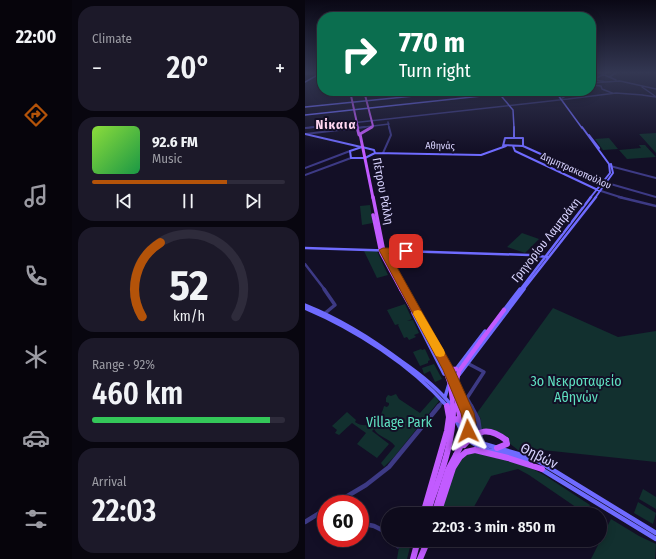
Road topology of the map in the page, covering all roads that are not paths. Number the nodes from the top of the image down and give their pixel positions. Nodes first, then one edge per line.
1 (352, 99) edge
2 (385, 99) edge
3 (452, 99) edge
4 (504, 99) edge
5 (562, 99) joint
6 (366, 101) junction
7 (353, 102) junction
8 (509, 105) junction
9 (305, 107) edge
10 (368, 108) junction
11 (354, 110) junction
12 (305, 115) edge
13 (387, 119) junction
14 (372, 120) junction
15 (356, 122) junction
16 (389, 124) junction
17 (373, 126) junction
18 (305, 128) edge
19 (357, 128) junction
20 (305, 134) edge
21 (514, 137) junction
22 (360, 146) junction
23 (504, 146) junction
24 (513, 146) junction
25 (523, 146) junction
26 (350, 151) junction
27 (375, 153) junction
28 (383, 153) junction
29 (351, 158) junction
30 (364, 158) junction
31 (611, 167) junction
32 (305, 168) edge
33 (305, 175) edge
34 (656, 178) edge
35 (606, 183) junction
36 (600, 190) junction
37 (656, 197) edge
38 (656, 206) edge
39 (305, 248) edge
40 (382, 250) junction
41 (548, 257) junction
42 (305, 264) edge
43 (305, 305) edge
44 (410, 306) junction
45 (305, 308) edge
46 (504, 310) junction
47 (325, 314) junction
48 (462, 361) junction
49 (467, 364) junction
50 (448, 369) junction
51 (456, 369) junction
52 (452, 377) junction
53 (448, 386) junction
54 (436, 388) junction
55 (457, 388) junction
56 (444, 399) junction
57 (447, 406) joint
58 (455, 406) junction
59 (455, 420) junction
60 (488, 446) junction
61 (497, 448) junction
62 (456, 455) junction
63 (542, 469) junction
64 (350, 495) edge
65 (425, 507) edge
66 (429, 507) edge
67 (436, 507) edge
68 (440, 507) edge
69 (316, 515) edge
70 (305, 522) edge
71 (369, 525) edge
72 (381, 530) edge
73 (656, 533) edge
74 (656, 539) edge
75 (414, 547) edge
76 (424, 547) edge
77 (413, 559) edge
78 (420, 559) edge

1 - 7 main road, Πέτρου Ράλλη
2 - 6 main road
3 - 10 main road
4 - 8 main road
5 - 8 street
5 - 31 main road
6 - 7 main road
6 - 10 main road
7 - 9 main road
7 - 11 main road, Πέτρου Ράλλη
8 - 13 street
8 - 21 main road
10 - 11 main road
10 - 14 main road
11 - 12 main road
11 - 15 main road, Πέτρου Ράλλη
13 - 14 street
13 - 16 street
14 - 15 street
14 - 17 main road
15 - 18 street
15 - 19 main road, Πέτρου Ράλλη
16 - 17 street
16 - 28 street
17 - 19 street
17 - 22 main road, Πέτρου Ράλλη
19 - 20 street
19 - 22 main road, Πέτρου Ράλλη
20 - 22 main road
21 - 23 main road
21 - 25 main road
22 - 26 main road
22 - 27 main road
22 - 30 main road, Πέτρου Ράλλη
23 - 24 main road
23 - 28 main road, Αθηνάς
24 - 25 main road
24 - 36 main road, Δημητρακοπούλου
25 - 35 main road
26 - 29 main road
26 - 32 street
27 - 28 main road, Αθηνάς
27 - 30 main road
29 - 30 main road
29 - 33 street
30 - 40 main road, Πέτρου Ράλλη
31 - 34 street
31 - 35 main road, Γρηγορίου Λαμπράκη
35 - 36 main road, Γρηγορίου Λαμπράκη
35 - 37 street
36 - 38 street, Δημητρακοπούλου
36 - 41 main road, Γρηγορίου Λαμπράκη
39 - 40 main road
40 - 41 main road
40 - 44 main road, Πέτρου Ράλλη
40 - 50 main road, Πέτρου Ράλλη
41 - 46 main road, Γρηγορίου Λαμπράκη
41 - 49 main road, Γρηγορίου Λαμπράκη
42 - 47 street
43 - 47 main road, Θηβών
44 - 53 main road, Πέτρου Ράλλη
44 - 58 main road, Πέτρου Ράλλη, bridge
45 - 47 main road, Θηβών
46 - 48 main road, Γρηγορίου Λαμπράκη
46 - 58 main road, bridge
47 - 54 main road, Θηβών
47 - 56 main road, Θηβών
48 - 49 street
48 - 51 main road, Γρηγορίου Λαμπράκη
49 - 55 main road, Γρηγορίου Λαμπράκη
49 - 60 street
50 - 51 main road
50 - 52 main road, Πέτρου Ράλλη
51 - 52 main road, Γρηγορίου Λαμπράκη
52 - 53 main road, Γρηγορίου Λαμπράκη
52 - 55 main road, Πέτρου Ράλλη
52 - 59 main road
53 - 54 main road
53 - 56 main road, Γρηγορίου Λαμπράκη
54 - 56 main road, Θηβών
55 - 62 main road, Πέτρου Ράλλη, bridge
56 - 57 main road, Θηβών
56 - 59 main road, Θηβών
56 - 64 street
57 - 59 main road
58 - 66 main road, Πέτρου Ράλλη, bridge
59 - 60 main road, Θηβών
59 - 63 main road, Θηβών
59 - 65 main road
60 - 61 main road, Θηβών
61 - 62 main road, bridge
61 - 73 main road, Θηβών
62 - 67 main road, Πέτρου Ράλλη
63 - 68 main road
63 - 74 main road, Θηβών
69 - 70 street
71 - 72 street
75 - 77 main road
76 - 78 main road

